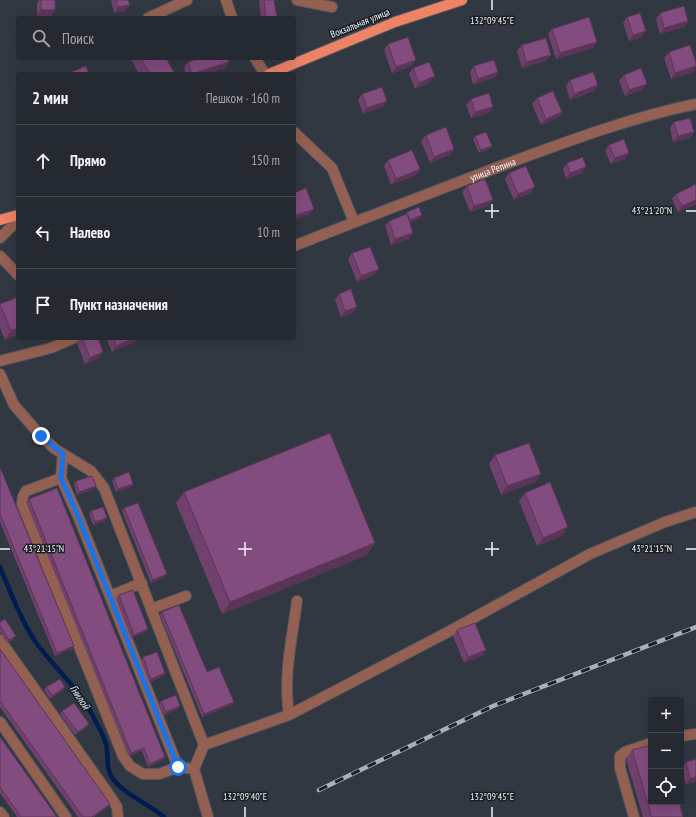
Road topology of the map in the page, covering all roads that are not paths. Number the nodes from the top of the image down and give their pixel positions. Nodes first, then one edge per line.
1 (187, 0) edge
2 (226, 0) edge
3 (297, 0) edge
4 (462, 0) edge
5 (438, 3) edge
6 (332, 6) dead end
7 (152, 16) edge
8 (231, 16) edge
9 (256, 60) edge
10 (264, 72) edge
11 (274, 72) edge
12 (696, 104) edge
13 (296, 134) edge
14 (16, 216) edge
15 (0, 220) edge
16 (16, 222) edge
17 (354, 222) junction
18 (0, 238) edge
19 (296, 245) edge
20 (0, 256) edge
21 (16, 273) edge
22 (69, 340) edge
23 (0, 361) edge
24 (0, 374) edge
25 (63, 454) junction
26 (61, 478) junction
27 (696, 512) edge
28 (142, 584) junction
29 (110, 596) junction
30 (186, 596) dead end
31 (297, 600) dead end
32 (151, 609) junction
33 (0, 640) edge
34 (289, 715) junction
35 (0, 722) edge
36 (696, 734) edge
37 (684, 736) edge
38 (648, 744) edge
39 (204, 745) junction
40 (178, 767) junction
41 (194, 769) junction
42 (0, 812) edge
43 (4, 817) edge
44 (66, 817) edge
45 (118, 817) edge
46 (208, 817) edge
47 (634, 817) edge

1 - 7 street
2 - 8 street
3 - 6 street
4 - 5 main road, Вокзальная улица
5 - 11 main road, Вокзальная улица
9 - 10 street
12 - 17 street, улица Репина
13 - 17 street
14 - 15 main road
16 - 18 street
17 - 19 street, улица Репина
20 - 21 street
22 - 23 street
24 - 25 street
25 - 26 street
25 - 28 street
26 - 29 street
26 - 40 street
27 - 34 street
28 - 29 street
28 - 32 street
29 - 40 street
30 - 32 street
31 - 34 street
32 - 39 street
33 - 45 street
34 - 39 street
35 - 44 street
36 - 37 street
38 - 47 street
39 - 41 street
40 - 41 street
41 - 46 street
42 - 43 street

